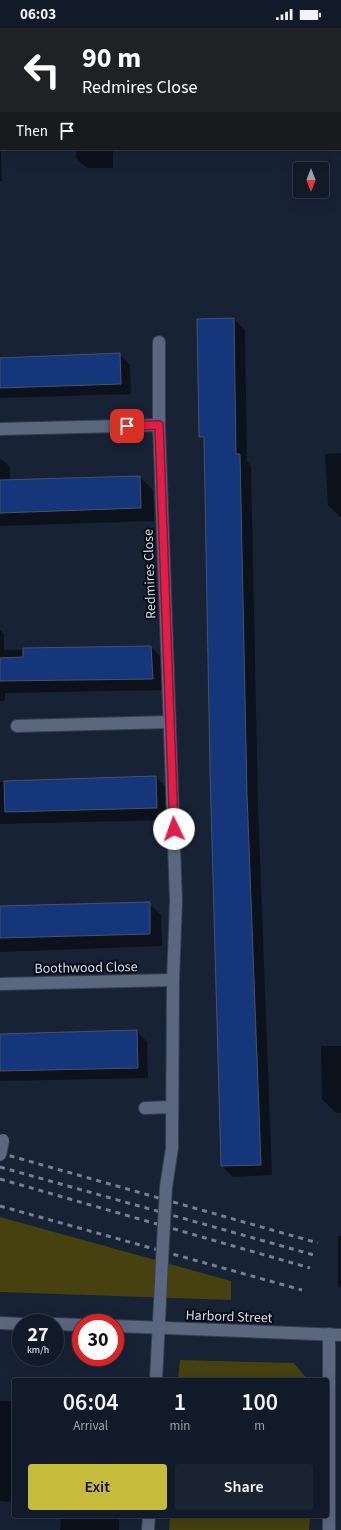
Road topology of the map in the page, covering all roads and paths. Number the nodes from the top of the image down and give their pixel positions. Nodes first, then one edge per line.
1 (159, 342) dead end
2 (159, 425) junction
3 (0, 429) edge
4 (169, 722) junction
5 (17, 726) dead end
6 (173, 980) junction
7 (0, 984) edge
8 (172, 1107) junction
9 (144, 1108) dead end
10 (3, 1140) dead end
11 (0, 1154) edge
12 (0, 1323) edge
13 (12, 1324) edge
14 (124, 1326) edge
15 (159, 1328) junction
16 (335, 1335) edge
17 (156, 1378) edge
18 (149, 1518) edge
19 (148, 1530) edge
20 (329, 1530) edge

1 - 2 street, Redmires Close
2 - 3 street
2 - 4 street, Redmires Close
4 - 5 street
4 - 6 street, Redmires Close
6 - 7 street, Boothwood Close
6 - 8 street
8 - 9 street
8 - 15 street, bridge
10 - 11 street, bridge
12 - 13 street
14 - 15 street, Harbord Street
15 - 16 street, Harbord Street
15 - 17 street
16 - 20 street
18 - 19 street

